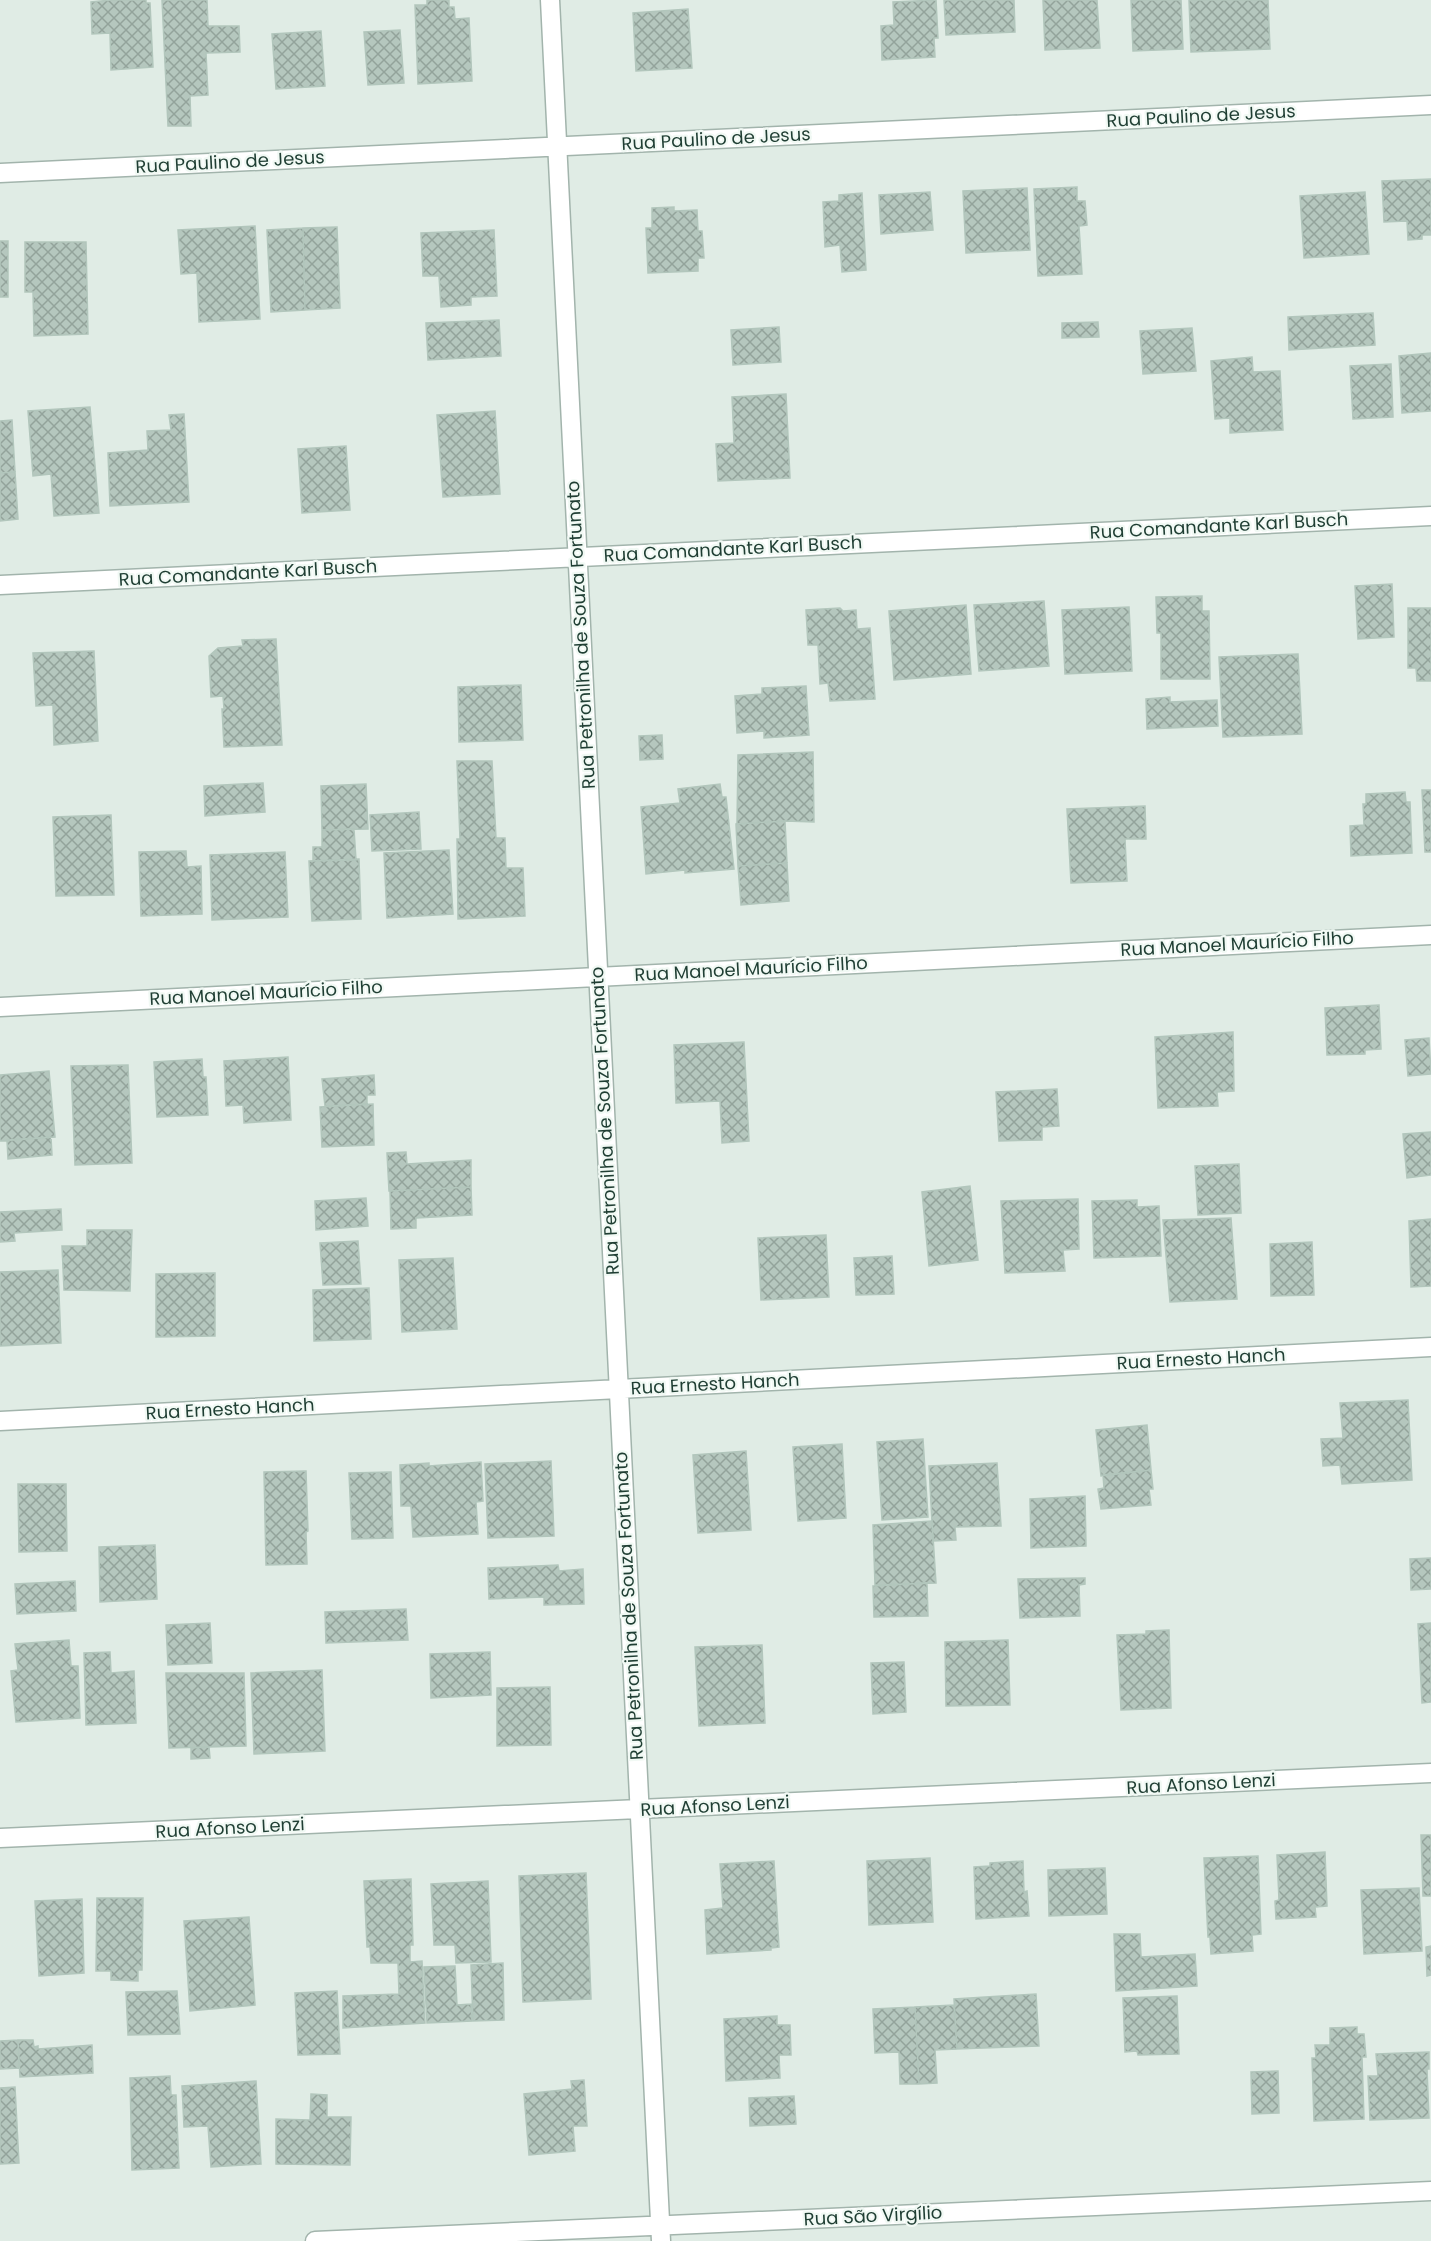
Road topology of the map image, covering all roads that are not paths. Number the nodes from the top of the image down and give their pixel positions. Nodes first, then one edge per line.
1 (550, 0) edge
2 (1431, 105) edge
3 (557, 147) junction
4 (0, 173) edge
5 (1431, 516) edge
6 (577, 557) junction
7 (0, 585) edge
8 (1431, 935) edge
9 (598, 976) junction
10 (0, 1006) edge
11 (1431, 1347) edge
12 (618, 1389) junction
13 (0, 1421) edge
14 (1431, 1773) edge
15 (640, 1809) junction
16 (0, 1838) edge
17 (1431, 2191) edge
18 (661, 2233) edge
19 (315, 2241) edge

1 - 3 street, Rua Petronilha de Souza Fortunato
2 - 3 street, Rua Paulino de Jesus
3 - 4 street, Rua Paulino de Jesus
3 - 6 street, Rua Petronilha de Souza Fortunato
5 - 6 street, Rua Comandante Karl Busch
6 - 7 street, Rua Comandante Karl Busch
6 - 9 street, Rua Petronilha de Souza Fortunato
8 - 9 street, Rua Manoel Maurício Filho
9 - 10 street, Rua Manoel Maurício Filho
9 - 12 street, Rua Petronilha de Souza Fortunato
11 - 12 street, Rua Ernesto Hanch
12 - 13 street, Rua Ernesto Hanch
12 - 15 street, Rua Petronilha de Souza Fortunato
14 - 15 street, Rua Afonso Lenzi
15 - 16 street, Rua Afonso Lenzi
15 - 18 street, Rua Petronilha de Souza Fortunato
17 - 18 street, Rua São Virgílio
18 - 19 street, Rua São Virgílio

